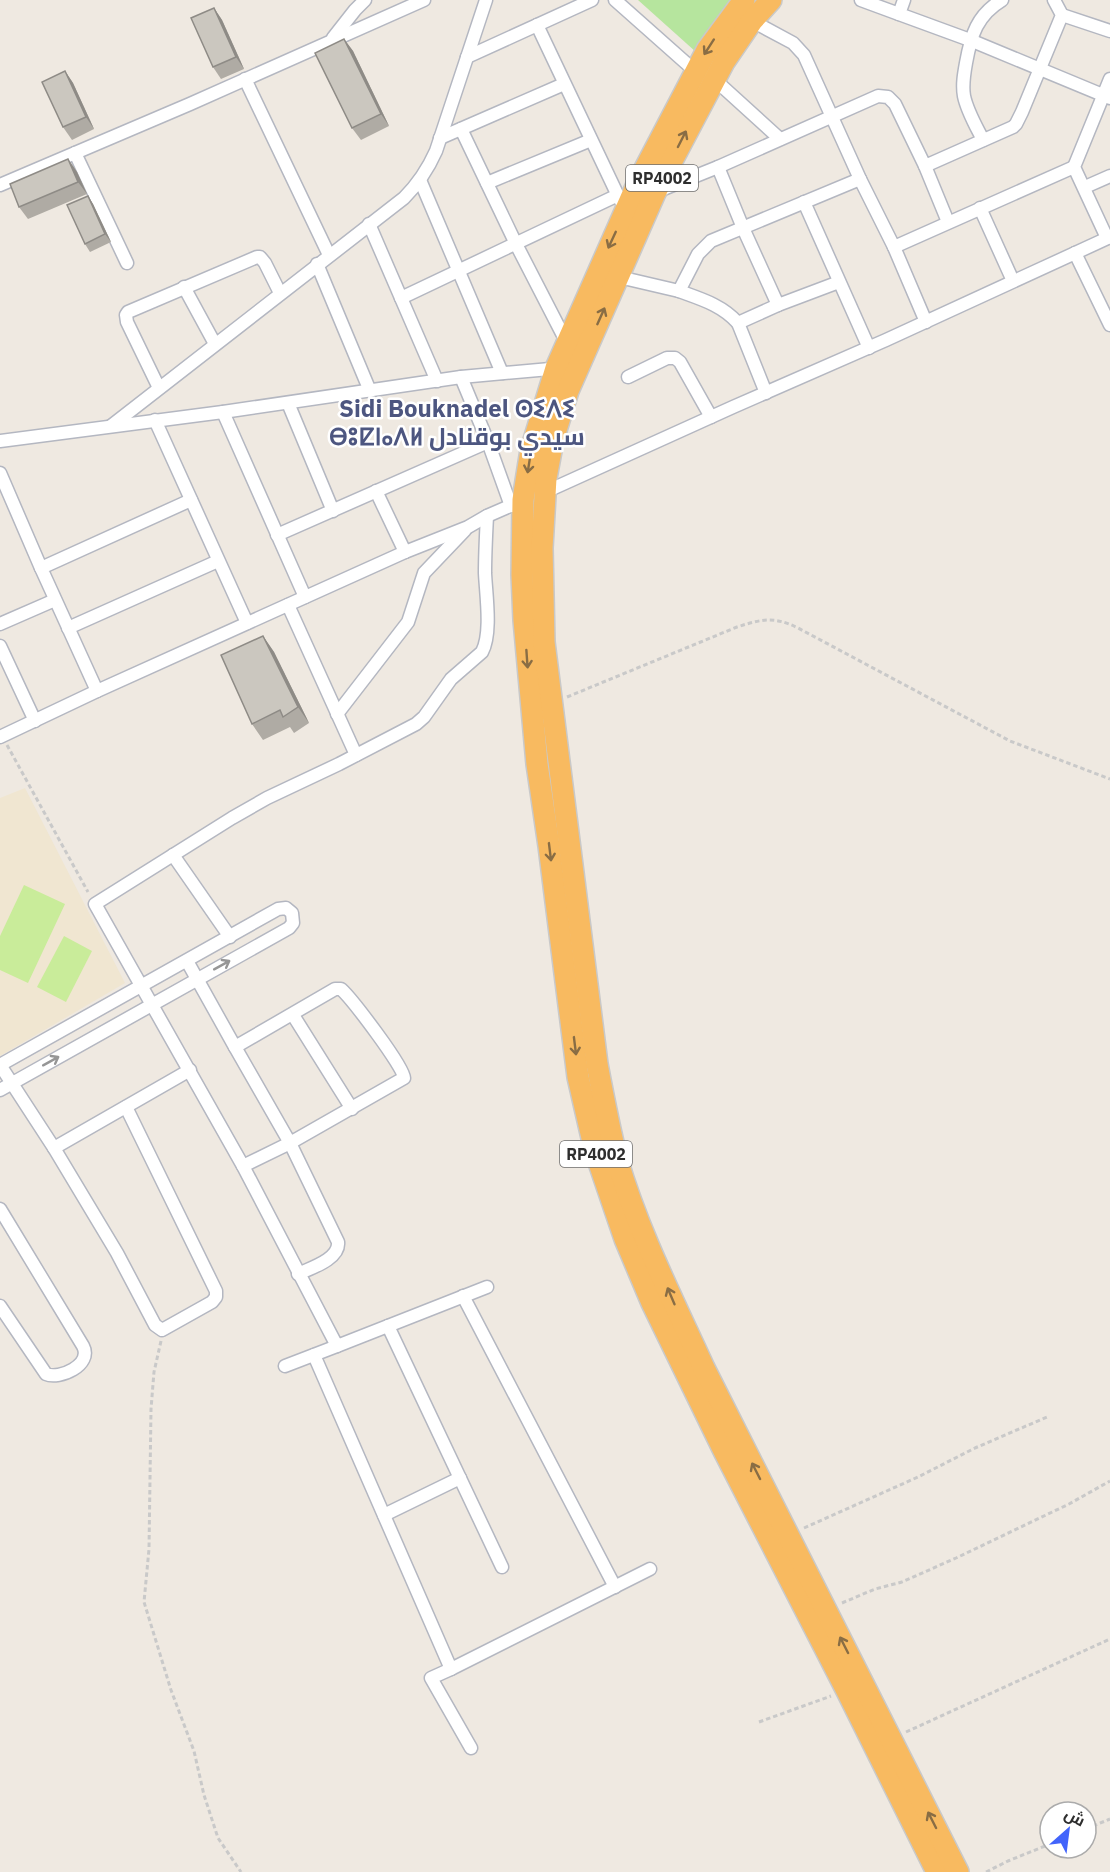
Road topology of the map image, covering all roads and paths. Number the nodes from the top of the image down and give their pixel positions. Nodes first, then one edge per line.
1 (365, 0) edge
2 (423, 0) edge
3 (486, 0) edge
4 (592, 0) edge
5 (615, 0) edge
6 (744, 0) edge
7 (771, 0) edge
8 (861, 0) edge
9 (904, 0) edge
10 (1002, 0) edge
11 (1054, 0) edge
12 (898, 14) junction
13 (1062, 15) junction
14 (752, 21) junction
15 (537, 25) junction
16 (1110, 31) edge
17 (331, 40) junction
18 (970, 40) junction
19 (467, 57) junction
20 (1040, 69) junction
21 (705, 75) junction
22 (245, 79) junction
23 (1110, 79) edge
24 (564, 84) junction
25 (1106, 97) edge
26 (832, 116) junction
27 (461, 129) junction
28 (440, 138) junction
29 (780, 139) junction
30 (591, 140) junction
31 (983, 140) junction
32 (75, 153) junction
33 (925, 166) junction
34 (718, 167) junction
35 (1074, 167) junction
36 (1110, 176) edge
37 (860, 179) junction
38 (420, 180) junction
39 (487, 183) junction
40 (0, 185) edge
41 (1084, 187) junction
42 (655, 193) junction
43 (804, 202) junction
44 (622, 203) junction
45 (980, 208) junction
46 (948, 222) junction
47 (369, 224) junction
48 (743, 228) junction
49 (1108, 237) edge
50 (516, 244) junction
51 (894, 247) junction
52 (1076, 253) junction
53 (329, 255) junction
54 (127, 263) dead end
55 (316, 264) junction
56 (459, 271) junction
57 (619, 277) junction
58 (1013, 281) junction
59 (839, 282) junction
60 (183, 287) junction
61 (679, 291) junction
62 (280, 293) junction
63 (401, 298) junction
64 (778, 305) junction
65 (926, 322) junction
66 (738, 323) junction
67 (1110, 325) edge
68 (567, 343) junction
69 (215, 344) junction
70 (869, 348) junction
71 (567, 369) junction
72 (502, 373) junction
73 (461, 377) junction
74 (628, 377) dead end
75 (437, 381) junction
76 (159, 388) junction
77 (370, 391) junction
78 (766, 393) junction
79 (288, 403) junction
80 (223, 412) junction
81 (711, 417) junction
82 (155, 420) junction
83 (111, 426) junction
84 (0, 441) edge
85 (488, 442) junction
86 (0, 472) edge
87 (376, 491) junction
88 (544, 493) junction
89 (191, 501) junction
90 (517, 503) junction
91 (333, 511) junction
92 (487, 516) junction
93 (468, 527) junction
94 (277, 535) junction
95 (405, 552) junction
96 (218, 561) junction
97 (41, 568) junction
98 (305, 597) junction
99 (55, 600) junction
100 (288, 605) junction
101 (248, 623) junction
102 (0, 624) edge
103 (68, 628) junction
104 (0, 646) edge
105 (97, 691) junction
106 (551, 704) junction
107 (337, 714) junction
108 (35, 721) junction
109 (1, 736) edge
110 (356, 756) junction
111 (1110, 779) edge
112 (173, 855) junction
113 (95, 904) junction
114 (230, 936) junction
115 (187, 961) junction
116 (197, 979) junction
117 (142, 987) junction
118 (153, 1005) junction
119 (293, 1016) junction
120 (235, 1047) junction
121 (0, 1065) edge
122 (190, 1070) junction
123 (12, 1083) junction
124 (0, 1090) edge
125 (126, 1107) junction
126 (352, 1108) junction
127 (290, 1143) junction
128 (54, 1148) junction
129 (243, 1166) junction
130 (0, 1209) edge
131 (298, 1274) junction
132 (487, 1287) dead end
133 (463, 1296) junction
134 (0, 1306) edge
135 (388, 1326) junction
136 (167, 1328) junction
137 (337, 1346) junction
138 (314, 1355) junction
139 (285, 1366) dead end
140 (1047, 1417) dead end
141 (460, 1478) junction
142 (1110, 1481) edge
143 (384, 1515) junction
144 (789, 1535) junction
145 (502, 1567) dead end
146 (650, 1569) dead end
147 (615, 1587) junction
148 (826, 1610) junction
149 (1110, 1639) edge
150 (451, 1669) junction
151 (847, 1691) junction
152 (759, 1722) dead end
153 (891, 1739) junction
154 (471, 1748) dead end
155 (1038, 1849) edge
156 (241, 1872) edge
157 (936, 1872) edge
158 (958, 1872) edge
159 (986, 1872) edge

1 - 17 street
2 - 17 street
3 - 19 street
4 - 15 street
5 - 21 street
6 -> 21 highway, RP4002
7 - 14 highway, RP4002
8 - 12 street
9 - 12 street
10 - 18 street
11 - 13 street
12 - 18 street
13 - 16 street
13 - 20 street
14 - 21 highway, RP4002
14 - 26 street
15 - 19 street
15 - 24 street
17 - 22 street
18 - 20 street
18 - 31 street
19 - 28 street
20 - 25 street
20 - 31 street
21 - 29 street
42 -> 21 highway, RP4002
21 - 44 highway, RP4002
22 - 32 street
22 - 53 street
23 - 25 street
24 - 27 street
24 - 30 street
25 - 35 street
26 - 29 street
26 - 33 street
26 - 37 street
27 - 28 street
27 - 39 street
28 - 38 street
29 - 34 street
30 - 39 street
30 - 44 street
31 - 33 street
32 - 40 street
32 - 54 street
33 - 46 street
34 - 42 street
34 - 48 street
35 - 41 street
35 - 45 street
36 - 41 street
37 - 43 street
37 - 51 street
38 - 47 street
38 - 56 street
39 - 50 street
41 - 49 street
42 - 57 highway, RP4002
43 - 48 street
43 - 59 street
44 - 50 street
44 -> 68 highway, RP4002
45 - 46 street
45 - 58 street
46 - 51 street
47 - 53 street
47 - 63 street
48 - 61 street
48 - 64 street
49 - 52 street
50 - 56 street
50 - 68 street
51 - 65 street
52 - 58 street
52 - 67 street
53 - 55 street
55 - 62 street
55 - 77 street
56 - 63 street
56 - 72 street
57 - 61 street
71 -> 57 highway, RP4002
58 - 65 street
59 - 64 street
59 - 70 street
60 - 62 street
60 - 69 street
60 - 76 street
61 - 66 street
62 - 69 street
63 - 75 street
64 - 66 street
65 - 70 street
66 - 78 street
68 - 71 highway, RP4002
69 - 76 street
70 - 78 street
71 - 72 street
71 - 88 highway, RP4002
71 -> 90 highway, RP4002
72 - 73 street
73 - 75 street
73 - 85 street
74 - 81 street
75 - 77 street
76 - 83 street
77 - 79 street
78 - 81 street
79 - 80 street
79 - 91 street
80 - 82 street
80 - 94 street
81 - 88 street
82 - 83 street
82 - 89 street
83 - 84 street
85 - 87 street
85 - 90 street
86 - 97 street
87 - 91 street
87 - 95 street
88 - 90 street
88 - 106 highway, RP4002
89 - 96 street
89 - 97 street
90 - 92 street
90 -> 151 highway, RP4002
91 - 94 street
92 - 93 street
92 - 110 street
93 - 95 street
93 - 107 street
94 - 98 street
95 - 98 street
96 - 101 street
96 - 103 street
97 - 99 street
98 - 100 street
99 - 102 street
99 - 103 street
100 - 101 street
100 - 107 street
101 - 105 street
103 - 105 street
104 - 108 street
105 - 108 street
106 - 111 path
144 -> 106 highway, RP4002
107 - 110 street
108 - 109 street
109 - 113 path
110 - 112 street
112 - 113 street
112 - 114 street
113 - 117 street
114 - 115 street
116 -> 114 street
115 - 116 street
115 - 117 street
116 - 118 street
116 - 120 street
117 - 118 street
117 - 121 street
118 - 122 street
123 -> 118 street
119 - 120 street
119 - 126 street
119 - 126 street
120 - 127 street
121 - 123 street
122 - 125 street
122 - 129 street
123 - 124 street
123 - 128 street
125 - 128 street
125 - 136 street
126 - 127 street
127 - 129 street
127 - 131 street
128 - 136 street
129 - 131 street
130 - 134 street
131 - 137 street
132 - 133 street
133 - 135 street
133 - 147 street
135 - 137 street
135 - 141 street
136 - 156 path
137 - 138 street
138 - 139 street
138 - 143 street
140 - 144 path
141 - 143 street
141 - 145 street
142 - 148 path
143 - 150 street
144 - 148 highway, RP4002
146 - 147 street
147 - 150 street
153 -> 148 highway, RP4002
149 - 153 path
150 - 154 street
151 - 152 path
151 - 157 highway, RP4002
158 -> 153 highway, RP4002
155 - 159 path

